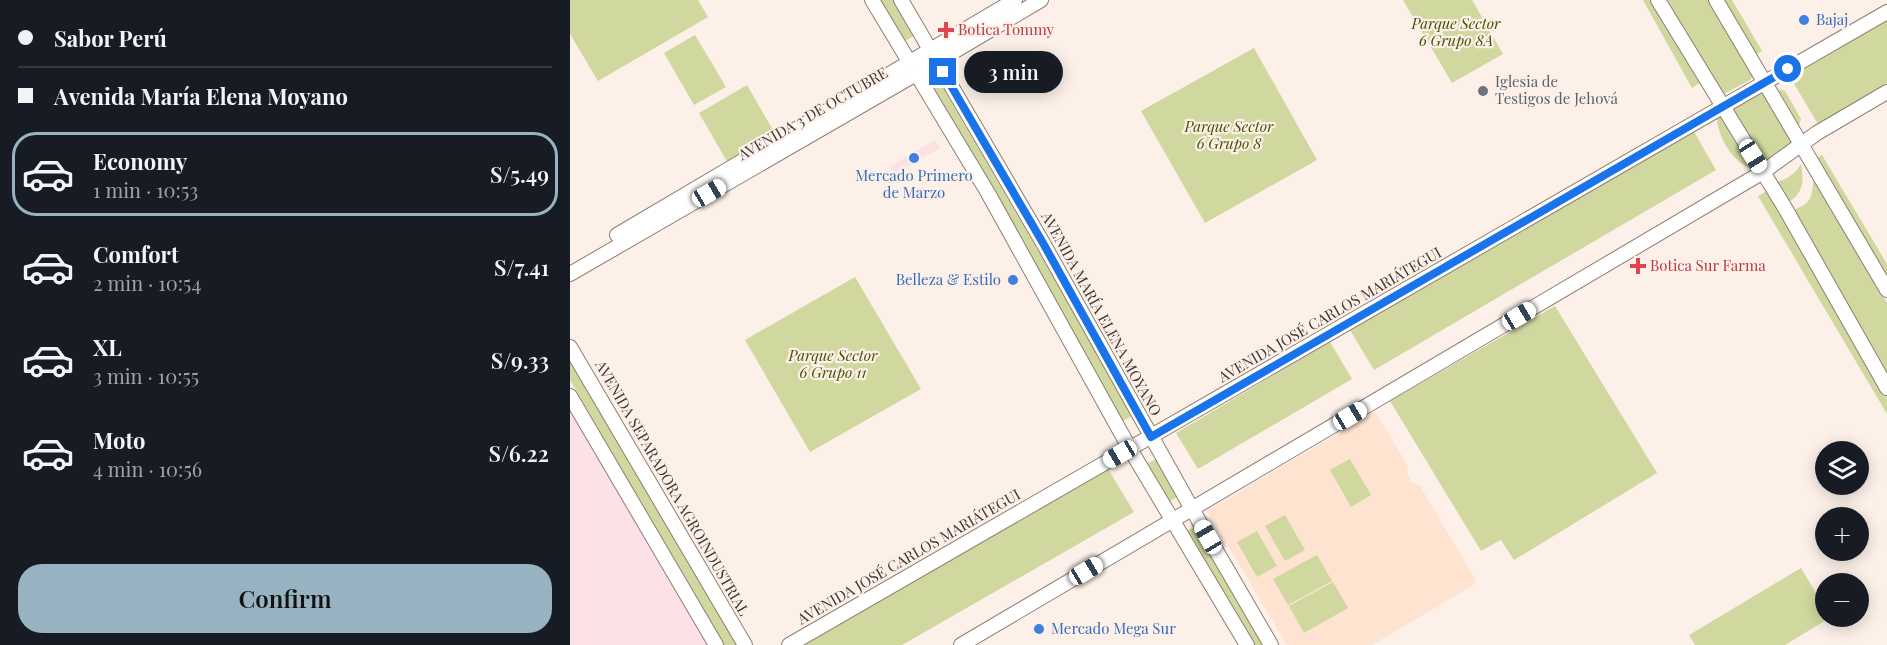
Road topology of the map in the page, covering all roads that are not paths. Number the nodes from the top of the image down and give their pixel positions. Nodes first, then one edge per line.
1 (872, 0) edge
2 (901, 0) edge
3 (1015, 0) edge
4 (1041, 0) edge
5 (1658, 0) edge
6 (1716, 0) edge
7 (1887, 12) edge
8 (934, 56) junction
9 (913, 69) junction
10 (1765, 83) junction
11 (1887, 92) edge
12 (1722, 108) junction
13 (1802, 146) junction
14 (1763, 172) junction
15 (570, 263) edge
16 (570, 274) edge
17 (1887, 290) edge
18 (570, 347) edge
19 (1887, 388) edge
20 (570, 396) edge
21 (1151, 437) junction
22 (1130, 449) junction
23 (1192, 509) junction
24 (1173, 520) junction
25 (716, 645) edge
26 (745, 645) edge
27 (789, 645) edge
28 (962, 645) edge
29 (1247, 645) edge
30 (1271, 645) edge

1 - 9 street
2 - 8 street, AVENIDA MARÍA ELENA MOYANO
3 - 8 street, AVENIDA 3 DE OCTUBRE
4 - 8 street, AVENIDA 3 DE OCTUBRE
5 - 12 street
6 - 10 street
7 - 10 street, AVENIDA JOSÉ CARLOS MARIÁTEGUI
8 - 9 street, AVENIDA 3 DE OCTUBRE
8 - 21 street, AVENIDA MARÍA ELENA MOYANO
9 - 15 street, AVENIDA 3 DE OCTUBRE
9 - 16 street, AVENIDA 3 DE OCTUBRE
9 - 22 street
10 - 12 street, AVENIDA JOSÉ CARLOS MARIÁTEGUI
10 - 13 street
11 - 13 street
12 - 14 street
12 - 21 street, AVENIDA JOSÉ CARLOS MARIÁTEGUI
13 - 14 street
13 - 17 street
14 - 19 street
14 - 23 street
18 - 26 street, AVENIDA SEPARADORA AGROINDUSTRIAL
20 - 25 street
21 - 22 street, AVENIDA JOSÉ CARLOS MARIÁTEGUI
21 - 23 street, AVENIDA MARÍA ELENA MOYANO
22 - 24 street
22 - 27 street, AVENIDA JOSÉ CARLOS MARIÁTEGUI
23 - 24 street
23 - 30 street, AVENIDA MARÍA ELENA MOYANO
24 - 28 street
24 - 29 street

